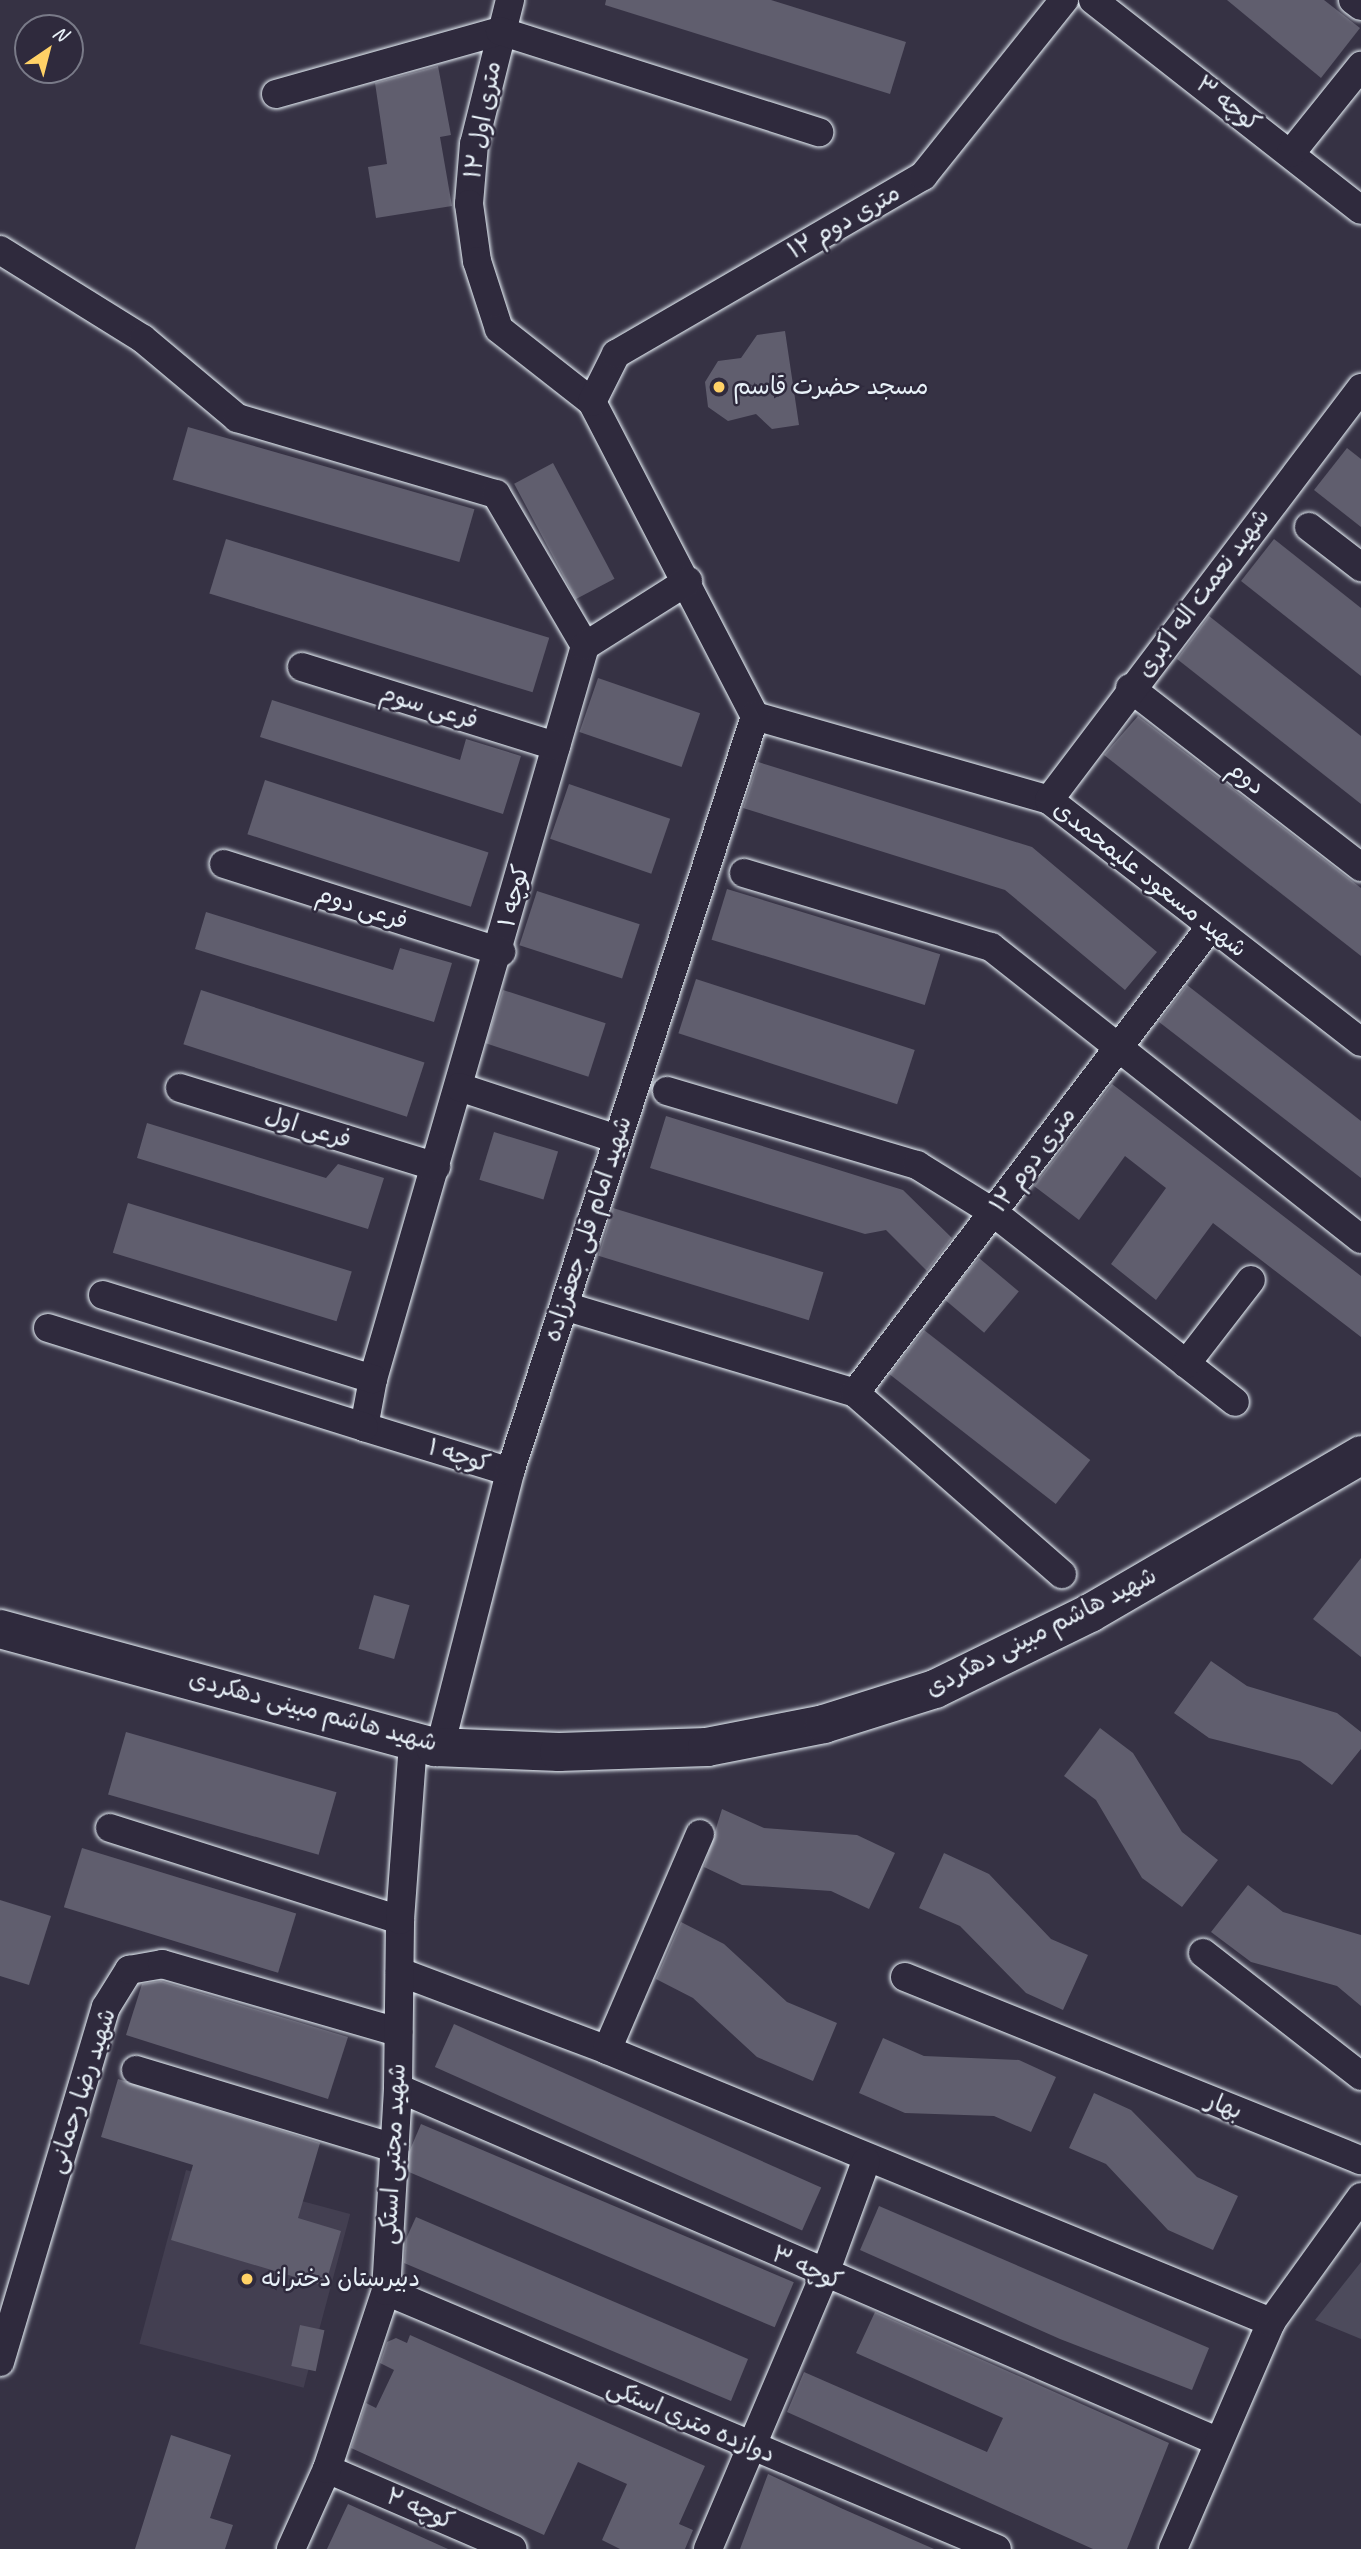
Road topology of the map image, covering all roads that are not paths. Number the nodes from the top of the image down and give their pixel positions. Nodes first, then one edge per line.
1 (510, 0) edge
2 (1063, 0) edge
3 (1093, 0) edge
4 (1353, 0) edge
5 (1361, 6) edge
6 (500, 31) junction
7 (1361, 66) edge
8 (276, 94) dead end
9 (819, 132) dead end
10 (1291, 153) junction
11 (1361, 210) edge
12 (0, 250) edge
13 (1361, 388) edge
14 (592, 402) junction
15 (1310, 527) dead end
16 (1361, 567) edge
17 (688, 581) junction
18 (585, 646) junction
19 (302, 667) dead end
20 (1130, 688) junction
21 (755, 716) junction
22 (556, 746) junction
23 (1049, 800) junction
24 (224, 864) dead end
25 (1361, 867) edge
26 (744, 873) dead end
27 (1211, 926) junction
28 (501, 952) junction
29 (1361, 1042) edge
30 (1116, 1048) junction
31 (459, 1087) junction
32 (180, 1088) dead end
33 (667, 1091) dead end
34 (617, 1139) junction
35 (436, 1167) junction
36 (994, 1213) junction
37 (1361, 1239) edge
38 (1251, 1280) dead end
39 (103, 1294) dead end
40 (564, 1306) junction
41 (48, 1328) dead end
42 (1186, 1364) junction
43 (373, 1379) junction
44 (855, 1393) junction
45 (1235, 1402) dead end
46 (364, 1427) junction
47 (1361, 1455) edge
48 (510, 1472) junction
49 (1062, 1574) dead end
50 (0, 1629) edge
51 (426, 1745) junction
52 (110, 1828) dead end
53 (700, 1834) dead end
54 (400, 1920) junction
55 (1203, 1953) dead end
56 (400, 1972) junction
57 (905, 1977) dead end
58 (398, 2032) junction
59 (607, 2050) junction
60 (136, 2070) dead end
61 (1361, 2076) edge
62 (398, 2088) junction
63 (394, 2148) junction
64 (1361, 2160) edge
65 (866, 2161) junction
66 (1361, 2197) edge
67 (824, 2276) junction
68 (386, 2291) junction
69 (1271, 2322) junction
70 (0, 2362) edge
71 (1217, 2441) junction
72 (751, 2448) junction
73 (327, 2469) junction
74 (291, 2549) edge
75 (513, 2549) edge
76 (708, 2549) edge
77 (997, 2549) edge
78 (1172, 2549) edge

1 - 6 street, ۱۲ متری اول
2 - 14 street, ۱۲ متری دوم
3 - 10 street, کوچه ۳
4 - 5 street
6 - 8 street
6 - 9 street
6 - 14 street, ۱۲ متری اول
7 - 10 street
10 - 11 street, کوچه ۳
12 - 18 street
13 - 20 street, شهید نعمت اله اکبری
14 - 17 street
15 - 16 street
17 - 18 street
17 - 21 street
18 - 22 street, کوچه ۱
19 - 22 street, فرعی سوم
20 - 23 street, شهید نعمت اله اکبری
20 - 25 street, دوم
21 - 23 street, شهید مسعود علیمحمدی
21 - 34 street, شهید امام قلی جعفرزاده
22 - 28 street, کوچه ۱
23 - 27 street, شهید مسعود علیمحمدی
24 - 28 street, فرعی دوم
26 - 30 street
27 - 29 street, شهید مسعود علیمحمدی
27 - 30 street, ۱۲ متری دوم
28 - 31 street, کوچه ۱
30 - 36 street, ۱۲ متری دوم
30 - 37 street
31 - 34 street
31 - 35 street, کوچه ۱
32 - 35 street, فرعی اول
33 - 36 street
34 - 40 street, شهید امام قلی جعفرزاده
35 - 43 street, کوچه ۱
36 - 42 street
36 - 44 street, ۱۲ متری دوم
38 - 42 street
39 - 43 street
40 - 44 street
40 - 48 street, شهید امام قلی جعفرزاده
41 - 46 street
42 - 45 street
43 - 46 street, کوچه ۱
44 - 49 street
46 - 48 street, کوچه ۱
47 - 51 main road, شهید هاشم مبینی دهکردی
48 - 51 street, شهید امام قلی جعفرزاده
50 - 51 main road, شهید هاشم مبینی دهکردی
51 - 54 street, شهید مجتبی استکی
52 - 54 street
53 - 59 street
54 - 56 street, شهید مجتبی استکی
55 - 61 street
56 - 58 street, شهید مجتبی استکی
56 - 59 street
57 - 64 street, بهار
58 - 62 street, شهید مجتبی استکی
58 - 70 street, شهید رضا رحمانی
59 - 65 street
60 - 63 street
62 - 63 street, شهید مجتبی استکی
62 - 67 street, کوچه ۳
63 - 68 street, شهید مجتبی استکی
65 - 67 street
65 - 69 street
66 - 69 street
67 - 71 street, کوچه ۳
67 - 72 street
68 - 72 street, دوازده متری استکی
68 - 73 street, شهید مجتبی استکی
69 - 71 street
71 - 78 street
72 - 76 street
72 - 77 street, دوازده متری استکی
73 - 74 street, شهید مجتبی استکی
73 - 75 street, کوچه ۲

